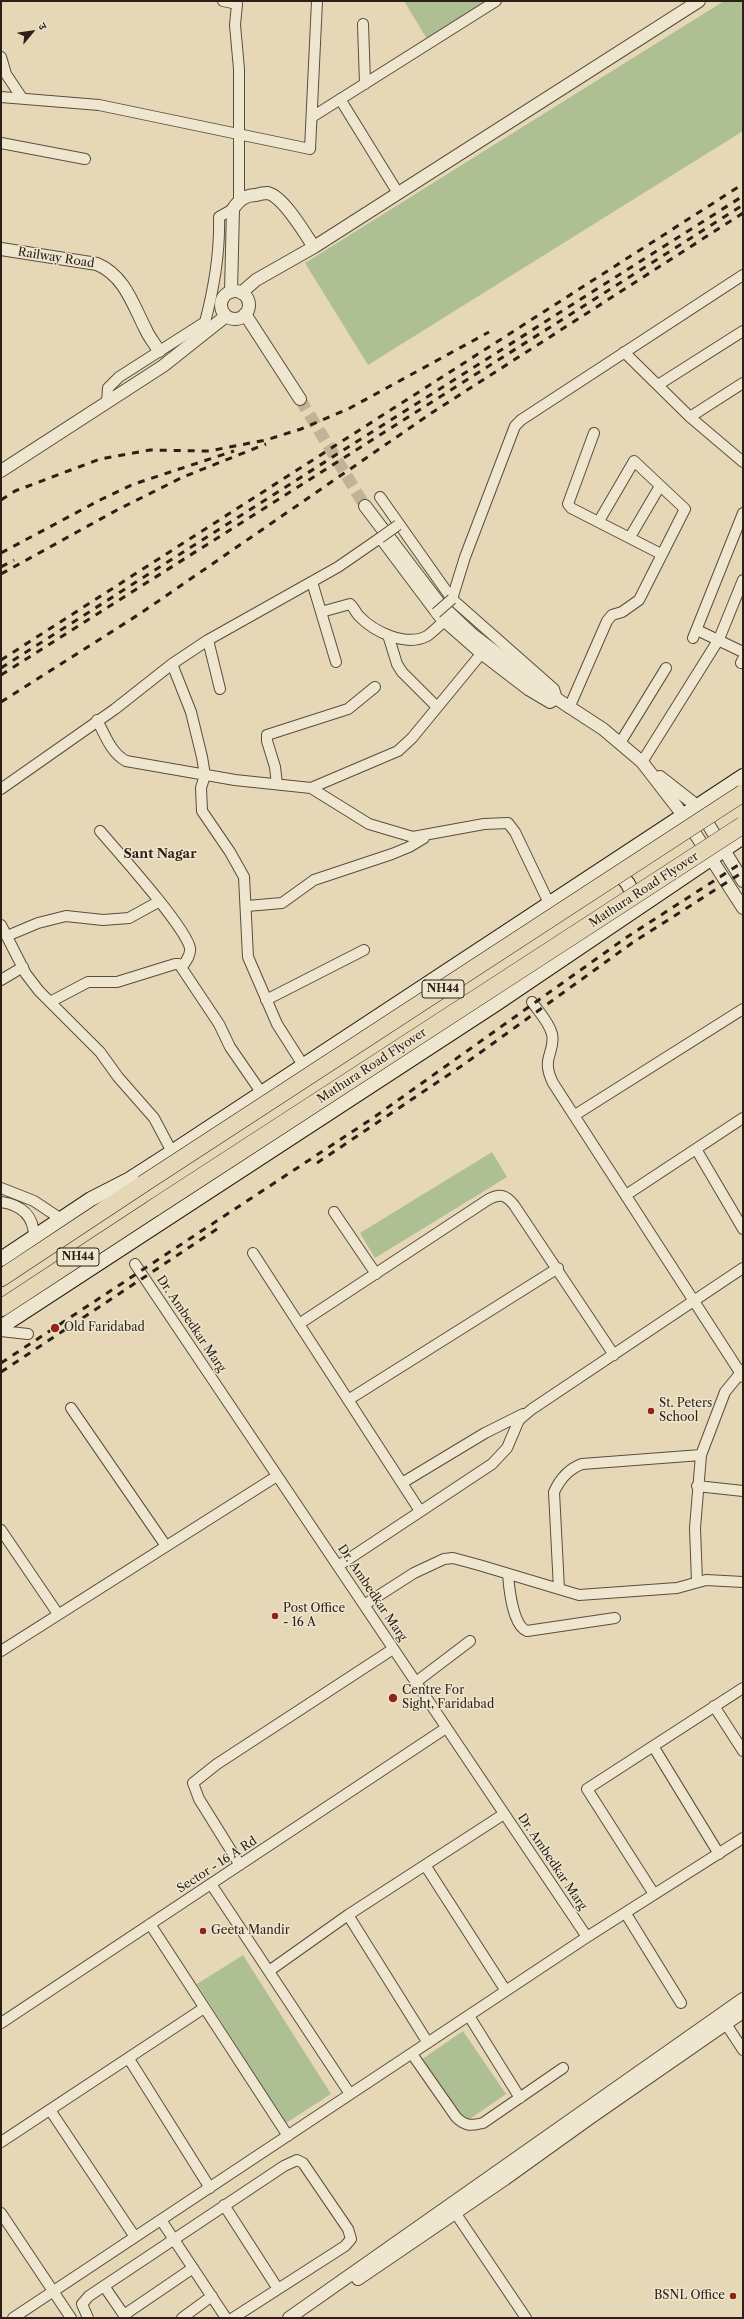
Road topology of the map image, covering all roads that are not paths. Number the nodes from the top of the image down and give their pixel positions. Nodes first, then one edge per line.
1 (223, 1) edge
2 (317, 1) edge
3 (699, 1) edge
4 (494, 2) edge
5 (363, 24) dead end
6 (1, 57) edge
7 (364, 84) junction
8 (1, 97) edge
9 (22, 98) junction
10 (340, 99) junction
11 (312, 117) junction
12 (240, 135) junction
13 (1, 143) edge
14 (85, 159) dead end
15 (398, 193) junction
16 (236, 205) junction
17 (314, 247) junction
18 (1, 249) edge
19 (743, 275) edge
20 (236, 292) junction
21 (246, 314) junction
22 (226, 316) junction
23 (743, 331) edge
24 (159, 351) junction
25 (624, 352) junction
26 (743, 382) edge
27 (658, 385) junction
28 (300, 399) tunnel mouth
29 (107, 402) junction
30 (690, 417) junction
31 (594, 433) dead end
32 (743, 462) edge
33 (1, 471) edge
34 (660, 486) junction
35 (380, 497) dead end
36 (365, 506) tunnel mouth
37 (743, 513) edge
38 (599, 521) junction
39 (398, 525) junction
40 (630, 537) junction
41 (380, 538) junction
42 (661, 554) junction
43 (743, 580) edge
44 (312, 582) junction
45 (452, 599) junction
46 (321, 612) junction
47 (436, 613) junction
48 (444, 622) junction
49 (388, 635) junction
50 (208, 640) junction
51 (719, 640) junction
52 (743, 652) edge
53 (481, 654) junction
54 (336, 662) dead end
55 (172, 664) junction
56 (666, 668) dead end
57 (375, 687) dead end
58 (220, 689) dead end
59 (557, 699) junction
60 (437, 707) junction
61 (569, 708) junction
62 (97, 720) junction
63 (620, 743) junction
64 (644, 764) junction
65 (205, 775) junction
66 (743, 778) edge
67 (277, 784) junction
68 (312, 788) junction
69 (1, 789) edge
70 (743, 794) edge
71 (743, 804) edge
72 (697, 806) junction
73 (683, 815) junction
74 (743, 825) edge
75 (100, 831) dead end
76 (426, 836) junction
77 (743, 838) edge
78 (743, 842) edge
79 (725, 852) junction
80 (711, 859) junction
81 (739, 866) edge
82 (603, 868) junction
83 (743, 881) edge
84 (158, 902) junction
85 (550, 903) junction
86 (247, 906) junction
87 (743, 908) edge
88 (632, 912) junction
89 (1, 925) edge
90 (7, 936) junction
91 (364, 950) dead end
92 (22, 966) junction
93 (182, 967) junction
94 (1, 980) edge
95 (266, 1000) junction
96 (50, 1002) junction
97 (532, 1002) dead end
98 (743, 1009) edge
99 (303, 1065) junction
100 (261, 1092) junction
101 (575, 1116) junction
102 (743, 1118) edge
103 (696, 1149) junction
104 (172, 1152) junction
105 (122, 1184) junction
106 (1, 1188) edge
107 (626, 1195) junction
108 (1, 1202) edge
109 (334, 1212) dead end
110 (61, 1219) junction
111 (743, 1229) edge
112 (34, 1238) junction
113 (55, 1242) junction
114 (253, 1253) dead end
115 (1, 1260) edge
116 (135, 1264) dead end
117 (558, 1268) junction
118 (743, 1268) edge
119 (376, 1274) junction
120 (1, 1278) edge
121 (694, 1301) junction
122 (1, 1308) edge
123 (299, 1324) junction
124 (1, 1327) edge
125 (1, 1331) edge
126 (28, 1334) dead end
127 (614, 1355) junction
128 (742, 1373) edge
129 (348, 1400) junction
130 (71, 1408) dead end
131 (532, 1409) junction
132 (700, 1455) junction
133 (277, 1476) junction
134 (402, 1483) junction
135 (697, 1486) junction
136 (743, 1491) edge
137 (420, 1511) junction
138 (1, 1530) edge
139 (166, 1546) junction
140 (338, 1566) junction
141 (508, 1574) junction
142 (697, 1582) junction
143 (743, 1582) edge
144 (559, 1589) junction
145 (364, 1605) junction
146 (58, 1614) junction
147 (615, 1618) dead end
148 (470, 1641) dead end
149 (393, 1649) junction
150 (1, 1651) edge
151 (416, 1682) junction
152 (743, 1688) edge
153 (714, 1706) junction
154 (446, 1728) junction
155 (653, 1746) junction
156 (743, 1750) edge
157 (504, 1814) junction
158 (743, 1838) edge
159 (719, 1854) junction
160 (240, 1865) junction
161 (425, 1865) junction
162 (211, 1884) junction
163 (654, 1894) junction
164 (626, 1914) junction
165 (348, 1915) junction
166 (150, 1924) junction
167 (587, 1937) junction
168 (269, 1971) junction
169 (506, 1991) junction
170 (743, 1999) edge
171 (681, 2003) dead end
172 (204, 2008) junction
173 (743, 2012) edge
174 (468, 2016) junction
175 (722, 2019) junction
176 (1, 2022) edge
177 (428, 2043) junction
178 (743, 2050) edge
179 (412, 2054) junction
180 (129, 2059) junction
181 (563, 2068) dead end
182 (350, 2094) junction
183 (520, 2098) junction
184 (50, 2110) junction
185 (288, 2136) junction
186 (1, 2142) edge
187 (210, 2188) junction
188 (224, 2205) junction
189 (453, 2209) junction
190 (1, 2213) edge
191 (161, 2220) junction
192 (135, 2237) junction
193 (173, 2239) junction
194 (193, 2268) junction
195 (104, 2286) junction
196 (278, 2289) junction
197 (53, 2292) junction
198 (212, 2296) junction
199 (125, 2316) edge
200 (13, 2318) edge
201 (71, 2318) edge
202 (88, 2318) edge
203 (182, 2318) edge
204 (226, 2318) edge
205 (233, 2318) edge
206 (289, 2318) edge
207 (302, 2318) edge
208 (526, 2318) edge

1 - 12 street
2 - 11 street
3 - 15 street
4 - 7 street
5 - 7 street
6 - 9 street
7 - 10 street
8 - 9 street
9 - 12 street
10 - 11 street
10 - 15 street
11 - 12 street
12 - 16 street
13 - 14 street
15 - 17 street
16 - 17 street
16 - 20 street
16 - 24 street
17 - 20 street
18 - 24 street, Railway Road
19 - 25 street
20 - 21 street
20 - 22 street
21 - 22 street
21 - 28 street
22 - 29 street
23 - 27 street
24 - 29 street
25 - 27 street
25 - 45 street
26 - 30 street
27 - 30 street
29 - 33 street
30 - 32 street
31 - 38 street
34 - 38 street
34 - 40 street
34 - 42 street
35 - 39 street
36 - 59 street
37 - 51 street
38 - 40 street
39 - 41 street, bridge
39 - 45 street
40 - 42 street
41 - 44 street
41 - 47 street
42 - 61 street
43 - 51 street
44 - 46 street
44 - 50 street
45 - 47 street, bridge
45 - 59 street
46 - 49 street
46 - 54 street
47 - 48 street
48 - 49 street
48 - 53 street
49 - 60 street
50 - 55 street
50 - 58 street
51 - 52 street
51 - 64 street
53 - 59 street
53 - 60 street
55 - 62 street
55 - 65 street
56 - 63 street
57 - 67 street
59 - 61 street
60 - 68 street
61 - 63 street
62 - 65 street
62 - 69 street
63 - 64 street
64 - 72 street
64 - 73 street
65 - 67 street
65 - 86 street
66 - 71 main road
66 - 72 main road
67 - 68 street
68 - 76 street
70 - 113 highway, Mathura Road Flyover / NH44, bridge
72 - 73 main road
72 - 79 street
73 - 80 street
73 - 82 main road
74 - 122 highway, Mathura Road Flyover / NH44, bridge
75 - 84 street
76 - 85 street
76 - 86 street
77 - 79 main road
78 - 79 main road
79 - 80 main road
79 - 81 street
80 - 87 street
80 - 88 main road
81 - 83 street
82 - 85 main road
82 - 88 main road
84 - 90 street
84 - 93 street
85 - 99 main road
86 - 95 street
88 - 124 main road
89 - 90 street
90 - 92 street
91 - 95 street
92 - 94 street
92 - 96 street
93 - 96 street
93 - 100 street
95 - 99 street
96 - 104 street
97 - 101 street
98 - 101 street
99 - 100 main road
100 - 104 main road
101 - 107 street
102 - 103 street
103 - 107 street
103 - 111 street
104 - 105 main road
105 - 110 main road
105 - 113 highway
106 - 110 street
107 - 121 street
108 - 112 street
109 - 119 street
110 - 112 main road
112 - 115 main road
113 - 120 highway, NH44
114 - 123 street
116 - 133 street, Dr. Ambedkar Marg
117 - 119 street
117 - 127 street
117 - 129 street
118 - 121 street
119 - 123 street
121 - 127 street
121 - 128 street
123 - 129 street
125 - 126 street
127 - 131 street
128 - 132 street
129 - 134 street
130 - 139 street
131 - 134 street
131 - 137 street
132 - 135 street
132 - 144 street
133 - 139 street
133 - 140 street, Dr. Ambedkar Marg
134 - 137 street
135 - 136 street
135 - 142 street
137 - 140 street
138 - 146 street
139 - 146 street
140 - 145 street, Dr. Ambedkar Marg
141 - 144 street
141 - 145 street
141 - 147 street
142 - 143 street
142 - 144 street
145 - 149 street, Dr. Ambedkar Marg
146 - 150 street
148 - 151 street
149 - 151 street, Dr. Ambedkar Marg
149 - 160 street
151 - 154 street, Dr. Ambedkar Marg
152 - 153 street
153 - 155 street
153 - 156 street
154 - 157 street, Dr. Ambedkar Marg
154 - 160 street, Sector - 16 A Rd
155 - 159 street
155 - 163 street
157 - 161 street
157 - 167 street, Dr. Ambedkar Marg
158 - 159 street
159 - 163 street
160 - 162 street, Sector - 16 A Rd
161 - 165 street
161 - 169 street
162 - 166 street, Sector - 16 A Rd
162 - 168 street
163 - 164 street
164 - 167 street
164 - 171 street
165 - 168 street
165 - 177 street
166 - 172 street
166 - 176 street, Sector - 16 A Rd
167 - 169 street
168 - 182 street
169 - 174 street
170 - 175 street
172 - 180 street
172 - 185 street
173 - 175 street
174 - 177 street
174 - 183 street
175 - 178 street
175 - 189 street
177 - 179 street
179 - 182 street
179 - 183 street
180 - 184 street
180 - 187 street
181 - 183 street
182 - 185 street
184 - 186 street
184 - 192 street
185 - 187 street
187 - 191 street
188 - 193 street
188 - 196 street
188 - 196 street
189 - 206 street
189 - 207 street
189 - 208 street
190 - 197 street
191 - 192 street
191 - 193 street
192 - 197 street
193 - 194 street
193 - 195 street
194 - 198 street
194 - 199 street
195 - 199 street
195 - 202 street
196 - 205 street
197 - 200 street
197 - 201 street
198 - 203 street
198 - 204 street

